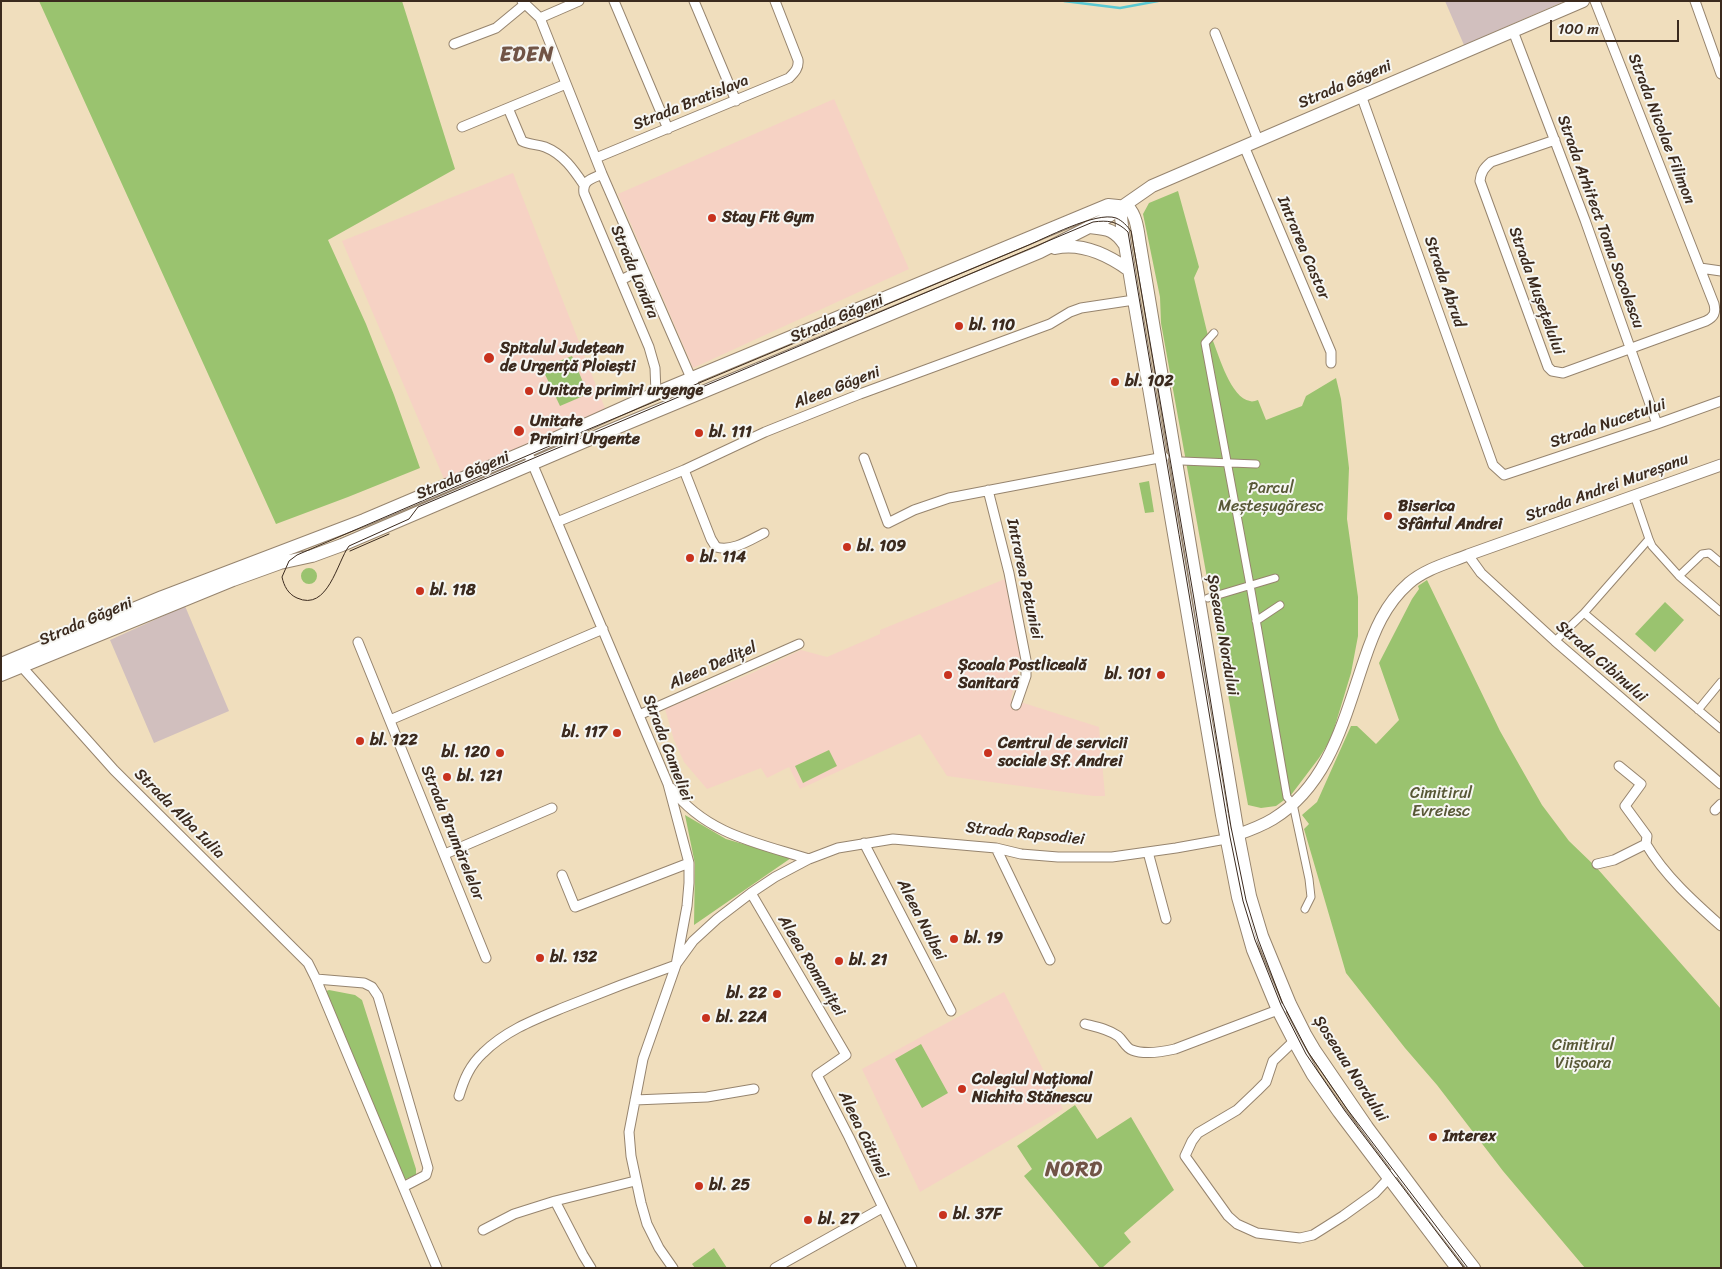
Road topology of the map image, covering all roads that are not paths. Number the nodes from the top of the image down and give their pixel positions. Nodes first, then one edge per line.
1 (579, 1) edge
2 (614, 1) edge
3 (694, 1) edge
4 (775, 1) edge
5 (1583, 1) edge
6 (1595, 1) edge
7 (1695, 1) edge
8 (524, 3) edge
9 (540, 18) junction
10 (1513, 30) junction
11 (1215, 33) dead end
12 (454, 44) dead end
13 (1721, 74) edge
14 (566, 84) junction
15 (1361, 95) junction
16 (736, 101) junction
17 (508, 108) junction
18 (462, 127) dead end
19 (668, 129) junction
20 (1258, 140) junction
21 (1554, 140) junction
22 (1244, 146) junction
23 (596, 158) junction
24 (602, 174) junction
25 (584, 185) junction
26 (1123, 206) junction
27 (1089, 227) junction
28 (1125, 247) junction
29 (1040, 252) junction
30 (1700, 268) junction
31 (644, 269) junction
32 (1129, 270) junction
33 (1721, 271) edge
34 (621, 280) junction
35 (1134, 300) junction
36 (1214, 333) dead end
37 (1631, 348) junction
38 (1331, 362) dead end
39 (692, 378) junction
40 (656, 392) junction
41 (698, 394) junction
42 (1721, 401) edge
43 (1656, 424) junction
44 (527, 451) junction
45 (864, 458) dead end
46 (1160, 458) junction
47 (1179, 458) junction
48 (1228, 463) junction
49 (533, 464) junction
50 (1256, 464) dead end
51 (1721, 465) edge
52 (684, 470) junction
53 (1504, 475) joint
54 (988, 490) junction
55 (1634, 495) junction
56 (557, 522) junction
57 (764, 534) dead end
58 (1649, 538) junction
59 (1468, 555) junction
60 (1721, 563) edge
61 (261, 564) junction
62 (1679, 576) junction
63 (1275, 578) dead end
64 (1250, 585) junction
65 (1208, 598) dead end
66 (1280, 605) dead end
67 (1584, 612) junction
68 (1721, 612) edge
69 (1256, 621) junction
70 (603, 629) junction
71 (1555, 641) junction
72 (358, 642) dead end
73 (799, 644) dead end
74 (1, 664) edge
75 (22, 667) junction
76 (1, 675) edge
77 (1721, 682) edge
78 (1016, 705) dead end
79 (1698, 710) junction
80 (639, 716) junction
81 (390, 720) junction
82 (1721, 729) edge
83 (1619, 766) dead end
84 (668, 784) junction
85 (1721, 784) edge
86 (1293, 804) junction
87 (552, 808) dead end
88 (1232, 836) junction
89 (864, 843) junction
90 (1646, 844) junction
91 (996, 848) junction
92 (1148, 852) junction
93 (445, 854) junction
94 (809, 859) junction
95 (689, 864) junction
96 (1597, 864) dead end
97 (562, 876) dead end
98 (751, 893) junction
99 (1305, 909) dead end
100 (1166, 919) dead end
101 (1721, 926) edge
102 (486, 958) dead end
103 (1050, 960) dead end
104 (676, 965) junction
105 (316, 979) junction
106 (1290, 1004) junction
107 (1278, 1010) junction
108 (951, 1011) dead end
109 (1085, 1024) dead end
110 (1294, 1041) junction
111 (817, 1075) joint
112 (754, 1089) dead end
113 (459, 1096) dead end
114 (634, 1100) junction
115 (1399, 1169) junction
116 (1389, 1178) junction
117 (635, 1181) junction
118 (403, 1187) junction
119 (555, 1200) junction
120 (882, 1208) junction
121 (483, 1230) dead end
122 (437, 1268) edge
123 (591, 1268) edge
124 (673, 1268) edge
125 (775, 1268) edge
126 (912, 1268) edge
127 (1457, 1268) edge
128 (1474, 1268) edge

1 - 9 street
2 - 19 street
3 - 16 street
4 - 16 street, Strada Bratislava
5 - 10 main road, Strada Găgeni
6 - 30 street, Strada Nicolae Filimon
7 - 13 street
8 - 9 street, Strada Londra
8 - 12 street
9 - 14 street, Strada Londra
10 - 15 main road, Strada Găgeni
10 - 21 street, Strada Arhitect Toma Socolescu
11 - 20 street
14 - 17 street
14 - 23 street, Strada Londra
15 - 20 main road, Strada Găgeni
15 - 53 street, Strada Abrud
16 - 19 street, Strada Bratislava
17 - 18 street
17 - 25 street, Strada Londra
19 - 23 street, Strada Bratislava
20 - 22 main road, Strada Găgeni
21 - 37 street, Strada Arhitect Toma Socolescu
21 - 37 street, Strada Mușețelului
22 - 26 main road, Strada Găgeni
22 - 38 street, Intrarea Castor
23 - 24 street, Strada Londra
24 - 25 street
24 - 31 street, Strada Londra
25 - 34 street, Strada Londra
26 - 27 main road, Strada Găgeni
26 - 28 main road, Șoseaua Nordului
26 - 39 main road, Strada Găgeni
26 - 47 main road, Șoseaua Nordului
27 - 28 main road
27 - 29 main road, Strada Găgeni
28 - 32 main road, Șoseaua Nordului
29 - 32 main road
29 - 41 main road, Strada Găgeni
30 - 33 street
30 - 37 street, Strada Mușețelului
31 - 34 street
31 - 39 street, Strada Londra
32 - 35 main road, Șoseaua Nordului
34 - 40 street, Strada Londra
35 - 46 main road, Șoseaua Nordului
35 - 52 street, Aleea Găgeni
36 - 48 street
37 - 43 street, Strada Arhitect Toma Socolescu
39 - 40 main road, Strada Găgeni
39 - 41 street, Strada Londra
40 - 44 main road, Strada Găgeni
41 - 49 main road, Strada Găgeni
42 - 43 street, Strada Nucetului
43 - 53 street, Strada Nucetului
44 - 49 street, Strada Cameliei
44 - 61 main road, Strada Găgeni
45 - 54 street
46 - 47 street
46 - 54 street
46 - 88 main road, Șoseaua Nordului
47 - 48 street
47 - 88 main road, Șoseaua Nordului
48 - 50 street
48 - 64 street
49 - 56 street, Strada Cameliei
49 - 61 main road, Strada Găgeni
51 - 55 street, Strada Andrei Mureșanu
52 - 56 street, Aleea Găgeni
52 - 57 street
54 - 78 street, Intrarea Petuniei
55 - 58 street
55 - 59 street, Strada Andrei Mureșanu
56 - 70 street, Strada Cameliei
58 - 62 street
58 - 67 street
59 - 71 street, Strada Cibinului
59 - 86 street, Strada Andrei Mureșanu
60 - 62 street
61 - 74 main road, Strada Găgeni
61 - 75 main road, Strada Găgeni
62 - 68 street
63 - 64 street
64 - 65 street
64 - 69 street
66 - 69 street
67 - 71 street
67 - 79 street
69 - 86 street
70 - 80 street, Strada Cameliei
70 - 81 street
71 - 85 street, Strada Cibinului
72 - 81 street, Strada Brumărelelor
73 - 80 street, Aleea Dedițel
75 - 76 main road, Strada Găgeni
75 - 105 street, Strada Alba Iulia
77 - 79 street
79 - 82 street
80 - 84 street, Strada Cameliei
81 - 93 street, Strada Brumărelelor
83 - 90 street
84 - 94 street
84 - 95 street, Strada Cameliei
86 - 88 street, Strada Andrei Mureșanu
86 - 99 street
87 - 93 street
88 - 92 street, Strada Rapsodiei
88 - 106 main road, Șoseaua Nordului
88 - 107 main road, Șoseaua Nordului
89 - 91 street, Strada Rapsodiei
89 - 94 street, Strada Rapsodiei
89 - 108 street, Aleea Nalbei
90 - 96 street
90 - 101 street
91 - 92 street, Strada Rapsodiei
91 - 103 street
92 - 100 street
93 - 102 street, Strada Brumărelelor
94 - 98 street, Strada Rapsodiei
95 - 97 street
95 - 104 street, Strada Cameliei
98 - 104 street, Strada Rapsodiei
98 - 111 street, Aleea Romaniței
104 - 113 street
104 - 114 street, Strada Cameliei
105 - 118 street, Strada Alba Iulia
105 - 118 street
106 - 107 street
106 - 115 main road, Șoseaua Nordului
107 - 109 street
107 - 110 main road, Șoseaua Nordului
110 - 116 main road, Șoseaua Nordului
110 - 116 street
111 - 120 street, Aleea Cătinei
112 - 114 street
114 - 117 street, Strada Cameliei
115 - 116 street
115 - 128 main road, Șoseaua Nordului
116 - 127 main road, Șoseaua Nordului
117 - 119 street
117 - 124 street, Strada Cameliei
118 - 122 street, Strada Alba Iulia
119 - 121 street
119 - 123 street
120 - 125 street
120 - 126 street, Aleea Cătinei

